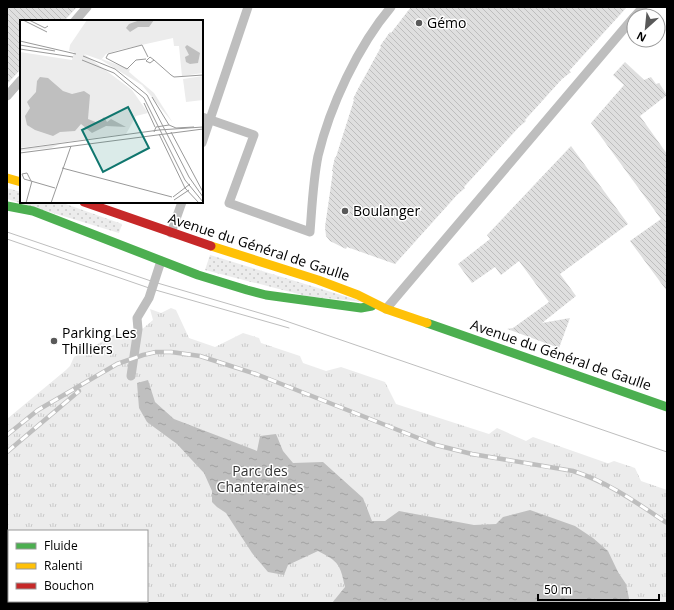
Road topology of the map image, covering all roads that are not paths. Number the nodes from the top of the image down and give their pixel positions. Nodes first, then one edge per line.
1 (87, 7) edge
2 (248, 7) edge
3 (391, 7) edge
4 (76, 20) edge
5 (626, 26) edge
6 (20, 81) edge
7 (7, 96) edge
8 (206, 118) edge
9 (203, 137) edge
10 (7, 178) edge
11 (20, 182) edge
12 (87, 203) edge
13 (182, 203) edge
14 (7, 206) edge
15 (170, 236) junction
16 (162, 257) junction
17 (382, 307) junction
18 (131, 376) dead end
19 (667, 407) edge

1 - 4 lane
2 - 8 lane
3 - 8 lane
5 - 17 lane
6 - 7 lane
8 - 9 lane
10 - 11 main road
12 - 15 main road, Avenue du Général de Gaulle
13 - 15 lane
14 - 16 main road, Avenue du Général de Gaulle
15 - 17 main road, Avenue du Général de Gaulle
16 - 17 main road, Avenue du Général de Gaulle
16 - 18 lane
17 - 19 main road, Avenue du Général de Gaulle

